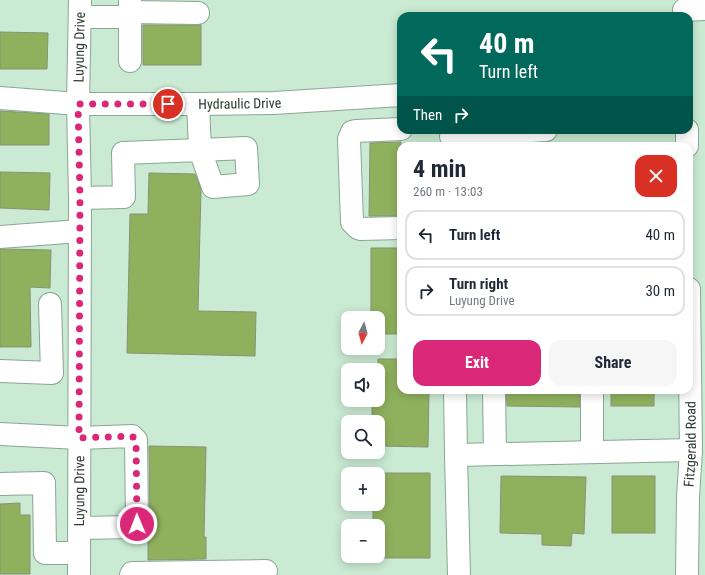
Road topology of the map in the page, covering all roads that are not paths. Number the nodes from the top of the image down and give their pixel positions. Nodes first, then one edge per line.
1 (80, 9) edge
2 (130, 10) edge
3 (198, 13) dead end
4 (130, 61) dead end
5 (397, 95) edge
6 (0, 98) edge
7 (78, 104) junction
8 (198, 104) junction
9 (397, 129) edge
10 (492, 134) edge
11 (451, 137) edge
12 (80, 198) junction
13 (397, 228) edge
14 (80, 231) junction
15 (0, 237) edge
16 (50, 304) dead end
17 (693, 337) edge
18 (0, 371) edge
19 (455, 394) edge
20 (494, 394) edge
21 (592, 394) edge
22 (604, 394) edge
23 (698, 398) edge
24 (0, 434) edge
25 (79, 438) junction
26 (691, 450) junction
27 (598, 452) junction
28 (456, 454) junction
29 (495, 454) junction
30 (0, 484) edge
31 (697, 499) edge
32 (79, 528) junction
33 (79, 553) junction
34 (266, 571) dead end
35 (79, 575) edge
36 (132, 575) edge
37 (459, 575) edge
38 (687, 575) edge

1 - 2 street
1 - 7 street, Luyung Drive
2 - 3 street
2 - 4 street
5 - 8 street, Hydraulic Drive
6 - 7 street, Hydraulic Drive
7 - 8 street, Hydraulic Drive
7 - 12 street, Luyung Drive
8 - 12 street
9 - 13 street
10 - 11 street
12 - 14 street, Luyung Drive
14 - 15 street
14 - 25 street, Luyung Drive
16 - 18 street
17 - 23 street, Fitzgerald Road
19 - 28 street
20 - 29 street
21 - 27 street
22 - 27 street
23 - 26 street, Fitzgerald Road
24 - 25 street
25 - 32 street, Luyung Drive
25 - 32 street
26 - 27 street
26 - 31 street, Fitzgerald Road
27 - 29 street
28 - 29 street
28 - 37 street
30 - 33 street
31 - 38 street, Fitzgerald Road
32 - 33 street, Luyung Drive
33 - 35 street, Luyung Drive
34 - 36 street

